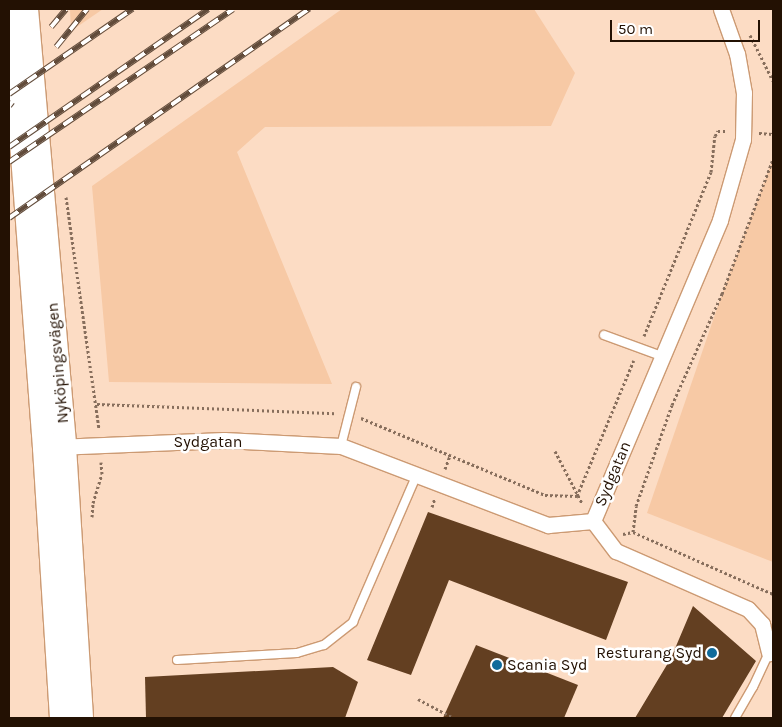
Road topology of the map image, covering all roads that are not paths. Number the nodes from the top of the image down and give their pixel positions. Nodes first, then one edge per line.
1 (11, 9) edge
2 (27, 9) edge
3 (721, 9) edge
4 (604, 335) dead end
5 (664, 356) junction
6 (356, 388) dead end
7 (341, 446) junction
8 (55, 447) junction
9 (417, 474) junction
10 (592, 520) junction
11 (769, 652) joint
12 (176, 660) dead end
13 (61, 718) edge
14 (82, 718) edge
15 (735, 718) edge

1 - 8 main road, Nyköpingsvägen
2 - 8 main road, Nyköpingsvägen
3 - 5 street, Sydgatan
4 - 5 lane
5 - 10 street, Sydgatan
6 - 7 lane
7 - 8 street, Sydgatan
7 - 9 street, Sydgatan
8 - 13 main road, Nyköpingsvägen
8 - 14 main road, Nyköpingsvägen
9 - 10 street, Sydgatan
9 - 12 lane
10 - 11 street
11 - 15 lane

